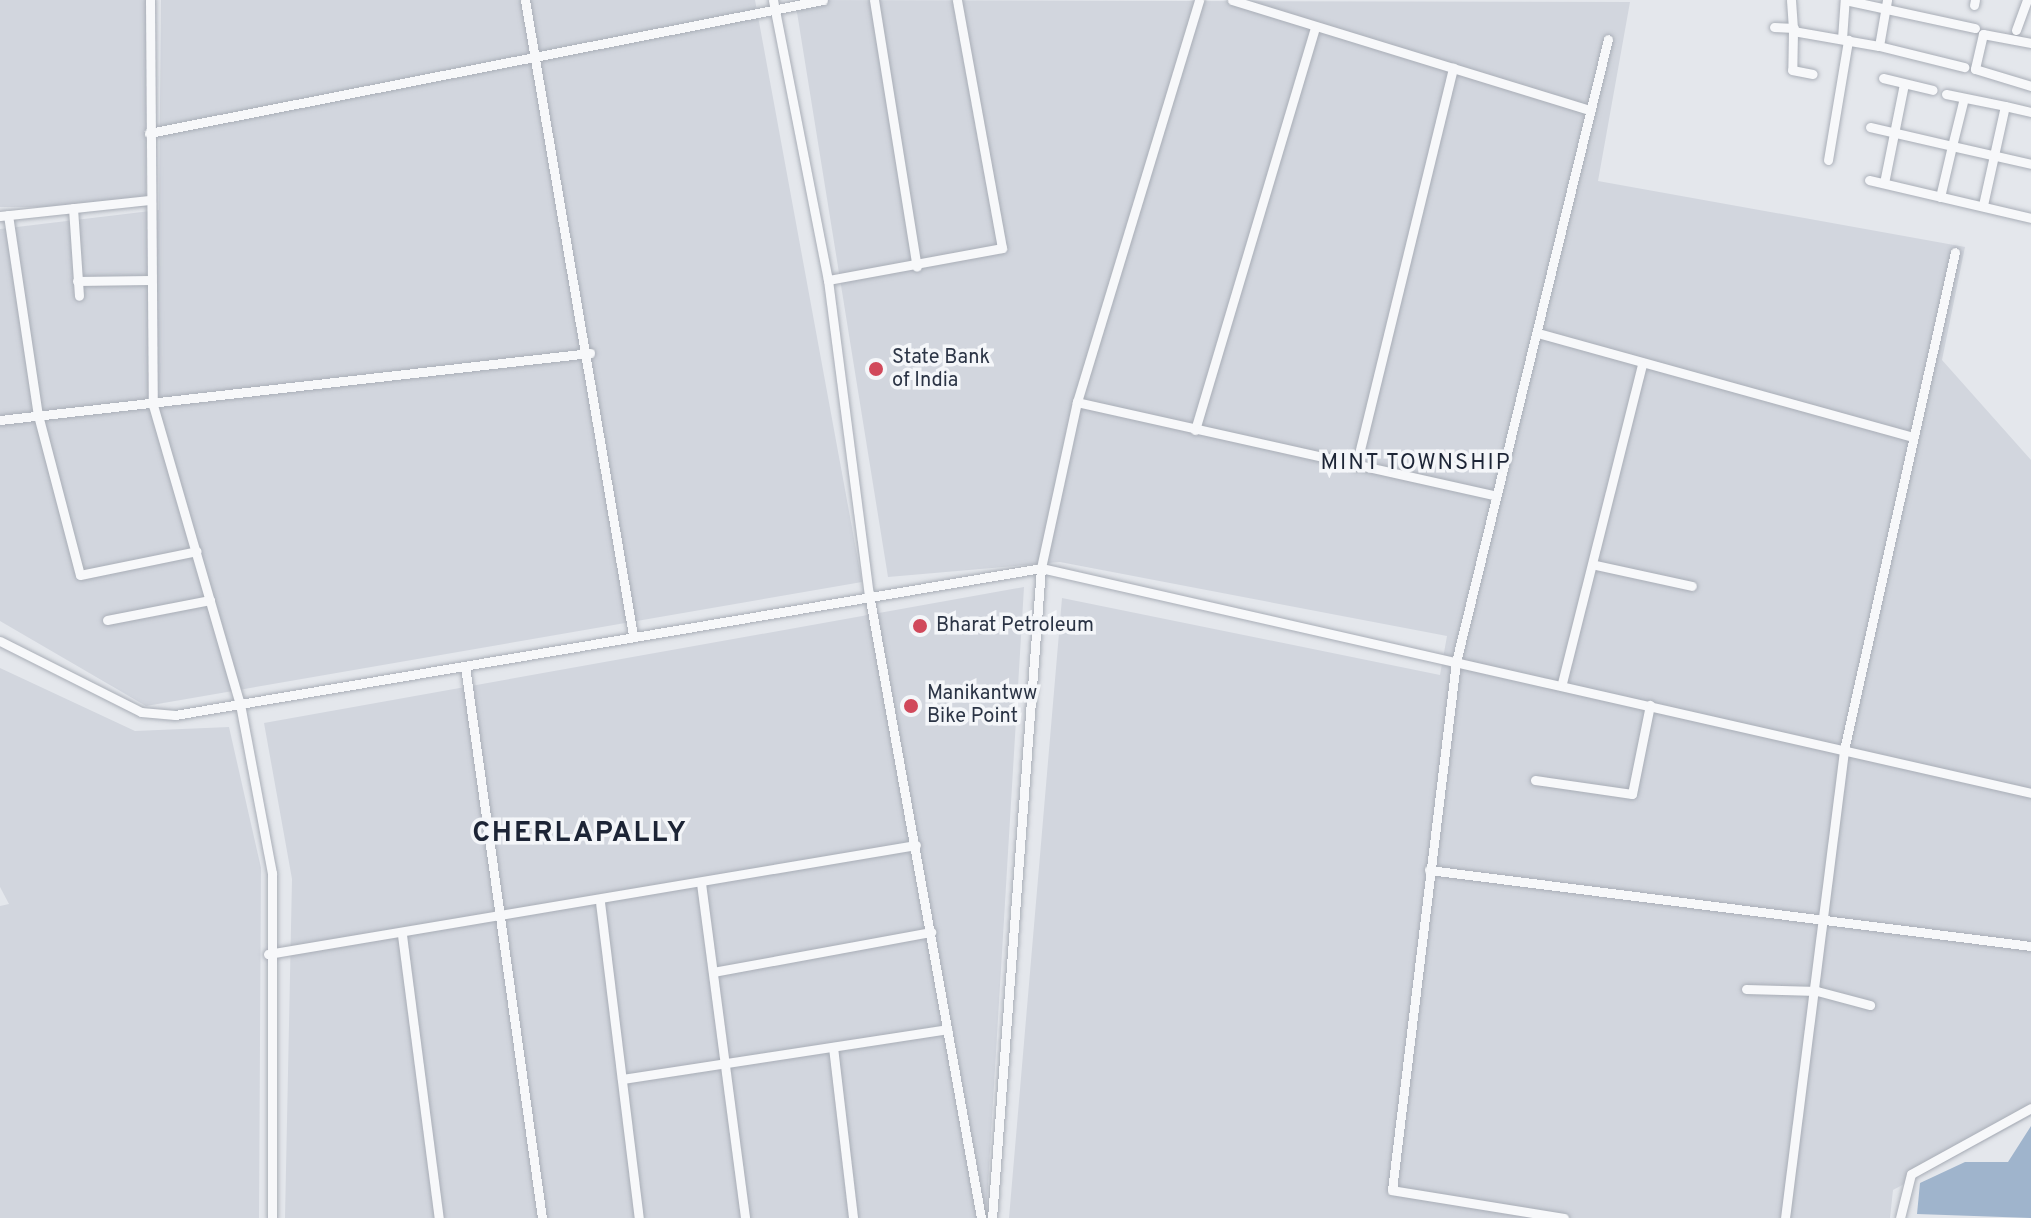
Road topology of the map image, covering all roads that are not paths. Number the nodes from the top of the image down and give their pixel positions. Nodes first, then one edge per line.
1 (150, 0) edge
2 (525, 0) edge
3 (823, 0) edge
4 (874, 0) edge
5 (957, 0) edge
6 (1199, 0) edge
7 (1232, 0) edge
8 (1791, 0) edge
9 (1845, 0) edge
10 (2027, 0) edge
11 (1886, 4) edge
12 (773, 5) edge
13 (1315, 27) junction
14 (1774, 27) dead end
15 (1975, 28) dead end
16 (1794, 30) junction
17 (2016, 30) dead end
18 (1608, 39) dead end
19 (1845, 40) junction
20 (2031, 43) edge
21 (1879, 46) junction
22 (535, 57) junction
23 (1964, 67) dead end
24 (1453, 68) junction
25 (1813, 74) dead end
26 (1883, 78) dead end
27 (1904, 84) junction
28 (2031, 86) edge
29 (1933, 90) dead end
30 (1946, 94) dead end
31 (1964, 98) junction
32 (2005, 106) junction
33 (1590, 110) junction
34 (2031, 112) edge
35 (1870, 127) dead end
36 (149, 133) junction
37 (1895, 133) junction
38 (1952, 146) junction
39 (1992, 156) junction
40 (1828, 160) dead end
41 (2031, 164) edge
42 (1869, 180) dead end
43 (1884, 183) junction
44 (1940, 197) junction
45 (149, 200) junction
46 (1983, 205) junction
47 (73, 208) junction
48 (4, 215) edge
49 (2031, 218) edge
50 (1955, 252) dead end
51 (917, 267) junction
52 (150, 280) junction
53 (828, 280) junction
54 (77, 281) junction
55 (79, 296) dead end
56 (1538, 333) junction
57 (590, 353) junction
58 (1642, 365) junction
59 (1077, 402) junction
60 (153, 405) junction
61 (38, 415) junction
62 (0, 420) edge
63 (1195, 430) junction
64 (1910, 436) junction
65 (1356, 466) junction
66 (1494, 495) junction
67 (197, 551) junction
68 (1596, 565) junction
69 (1041, 568) junction
70 (1692, 586) dead end
71 (869, 594) junction
72 (210, 600) junction
73 (107, 620) dead end
74 (633, 635) junction
75 (0, 641) edge
76 (1456, 662) junction
77 (465, 666) junction
78 (1562, 683) junction
79 (240, 704) junction
80 (1650, 705) junction
81 (1844, 750) junction
82 (1535, 780) dead end
83 (2031, 793) edge
84 (916, 845) junction
85 (1429, 870) junction
86 (701, 883) junction
87 (600, 902) junction
88 (500, 918) junction
89 (1823, 922) junction
90 (931, 932) junction
91 (402, 935) junction
92 (2031, 946) edge
93 (268, 954) junction
94 (713, 972) junction
95 (1746, 989) dead end
96 (1817, 991) junction
97 (1870, 1005) dead end
98 (947, 1029) junction
99 (833, 1047) junction
100 (725, 1063) junction
101 (622, 1079) junction
102 (2031, 1108) edge
103 (272, 1218) edge
104 (439, 1218) edge
105 (542, 1218) edge
106 (639, 1218) edge
107 (745, 1218) edge
108 (853, 1218) edge
109 (981, 1218) edge
110 (992, 1218) edge
111 (1564, 1218) edge
112 (1785, 1218) edge
113 (1900, 1218) edge

1 - 36 street
2 - 22 street
3 - 12 street
4 - 51 street
5 - 51 street
6 - 59 street
7 - 13 street
8 - 16 street
9 - 11 street
9 - 19 street
10 - 17 street
11 - 15 street
11 - 21 street
12 - 22 street
12 - 53 street
13 - 24 street
13 - 63 street
14 - 16 street
16 - 19 street
16 - 25 street
18 - 33 street
19 - 21 street
19 - 40 street
20 - 28 street
21 - 23 street
22 - 36 street
22 - 57 street
24 - 33 street
24 - 65 street
26 - 27 street
27 - 29 street
27 - 37 street
30 - 31 street
31 - 32 street
31 - 38 street
32 - 34 street
32 - 39 street
33 - 56 street
35 - 37 street
36 - 45 street
37 - 38 street
37 - 43 street
38 - 39 street
38 - 44 street
39 - 41 street
39 - 46 street
42 - 43 street
43 - 44 street
44 - 46 street
45 - 47 street
45 - 52 street
46 - 49 street
47 - 48 street
47 - 54 street
48 - 61 street
50 - 64 street
51 - 53 street
52 - 54 street
52 - 60 street
53 - 71 street
54 - 55 street
56 - 58 street
56 - 66 street
57 - 60 street
57 - 74 street
58 - 64 street
58 - 68 street
59 - 63 street
59 - 69 street
60 - 61 street
60 - 67 street
61 - 62 street
61 - 67 street
63 - 65 street
64 - 81 street
65 - 66 street
66 - 76 street
67 - 72 street
68 - 70 street
68 - 78 street
69 - 71 street
69 - 76 street
69 - 110 street
71 - 74 street
71 - 84 street
72 - 73 street
72 - 79 street
74 - 77 street
75 - 79 street
76 - 78 street
76 - 85 street
77 - 79 street
77 - 88 street
78 - 80 street
79 - 93 street
80 - 81 street
80 - 82 street
81 - 83 street
81 - 89 street
84 - 86 street
84 - 90 street
85 - 89 street
85 - 111 street
86 - 87 street
86 - 94 street
87 - 88 street
87 - 101 street
88 - 91 street
88 - 105 street
89 - 92 street
89 - 96 street
90 - 94 street
90 - 98 street
91 - 93 street
91 - 104 street
93 - 103 street
94 - 100 street
95 - 96 street
96 - 97 street
96 - 112 street
98 - 99 street
98 - 109 street
99 - 100 street
99 - 108 street
100 - 101 street
100 - 107 street
101 - 106 street
102 - 113 street

